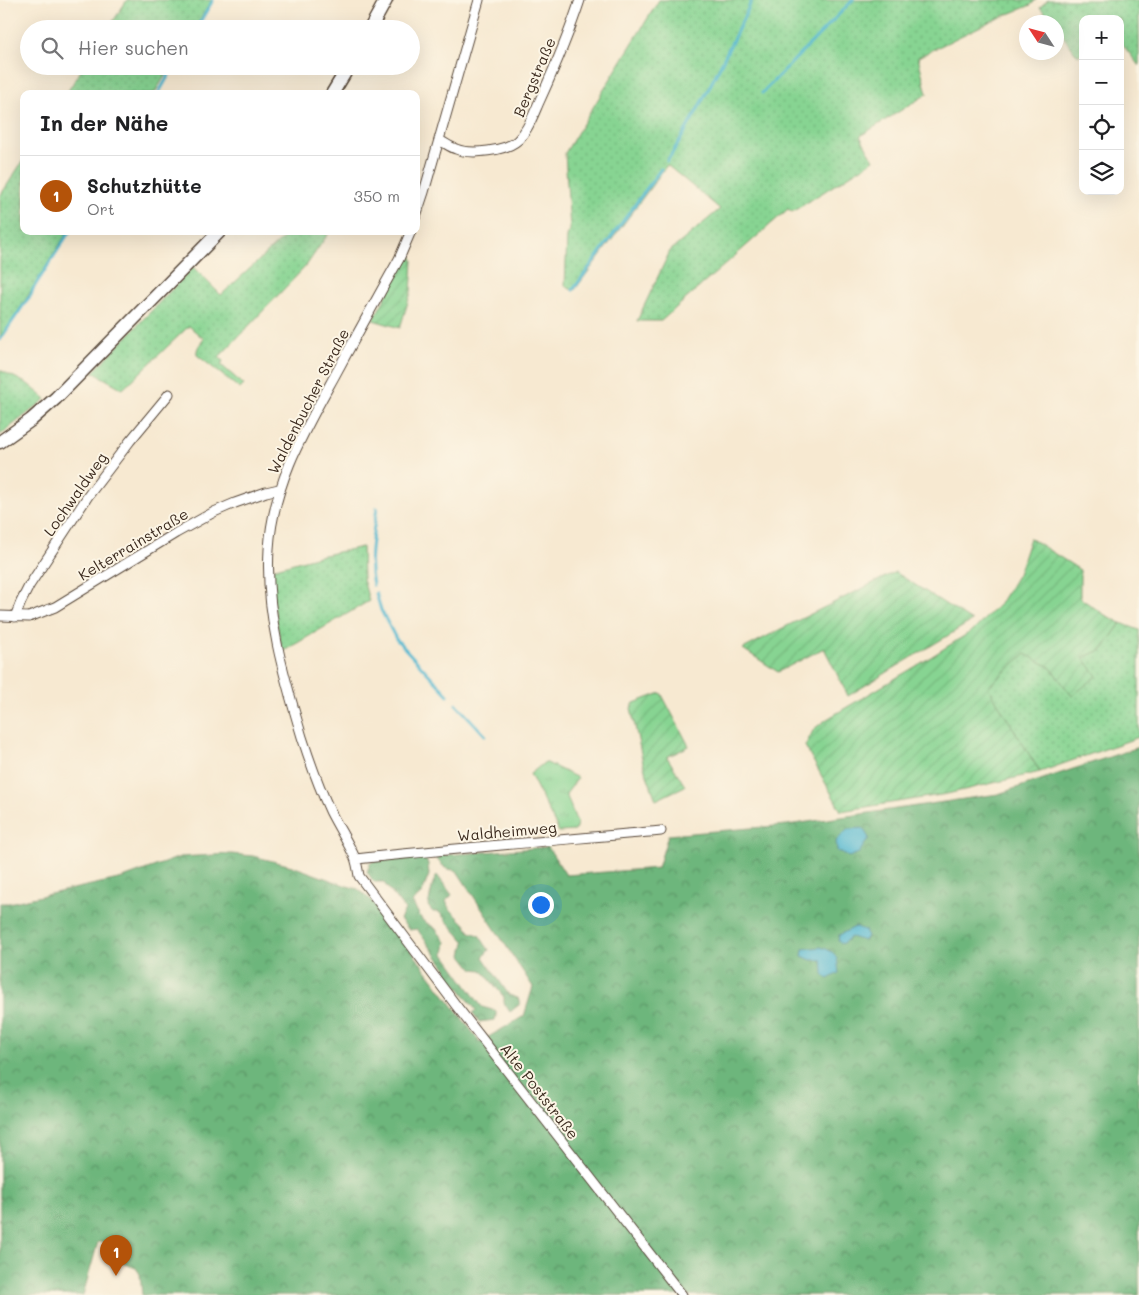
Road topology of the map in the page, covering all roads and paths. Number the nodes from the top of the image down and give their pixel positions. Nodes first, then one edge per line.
1 (386, 0) edge
2 (479, 0) edge
3 (580, 0) edge
4 (375, 20) edge
5 (344, 75) edge
6 (334, 90) edge
7 (439, 140) junction
8 (420, 203) edge
9 (216, 235) edge
10 (409, 235) edge
11 (169, 394) dead end
12 (0, 442) edge
13 (279, 489) junction
14 (0, 616) edge
15 (16, 617) junction
16 (661, 831) dead end
17 (356, 859) junction
18 (379, 901) joint
19 (682, 1295) edge

1 - 4 main road
2 - 7 street
3 - 7 street, Bergstraße
5 - 6 main road
7 - 8 street
9 - 12 main road
10 - 13 street, Waldenbucher Straße
11 - 15 street, Lochwaldweg
13 - 15 street, Kelterrainstraße
13 - 17 street, Waldenbucher Straße
14 - 15 street, Kelterrainstraße
16 - 17 street, Waldheimweg
17 - 18 street, Waldenbucher Straße
18 - 19 street, Alte Poststraße

